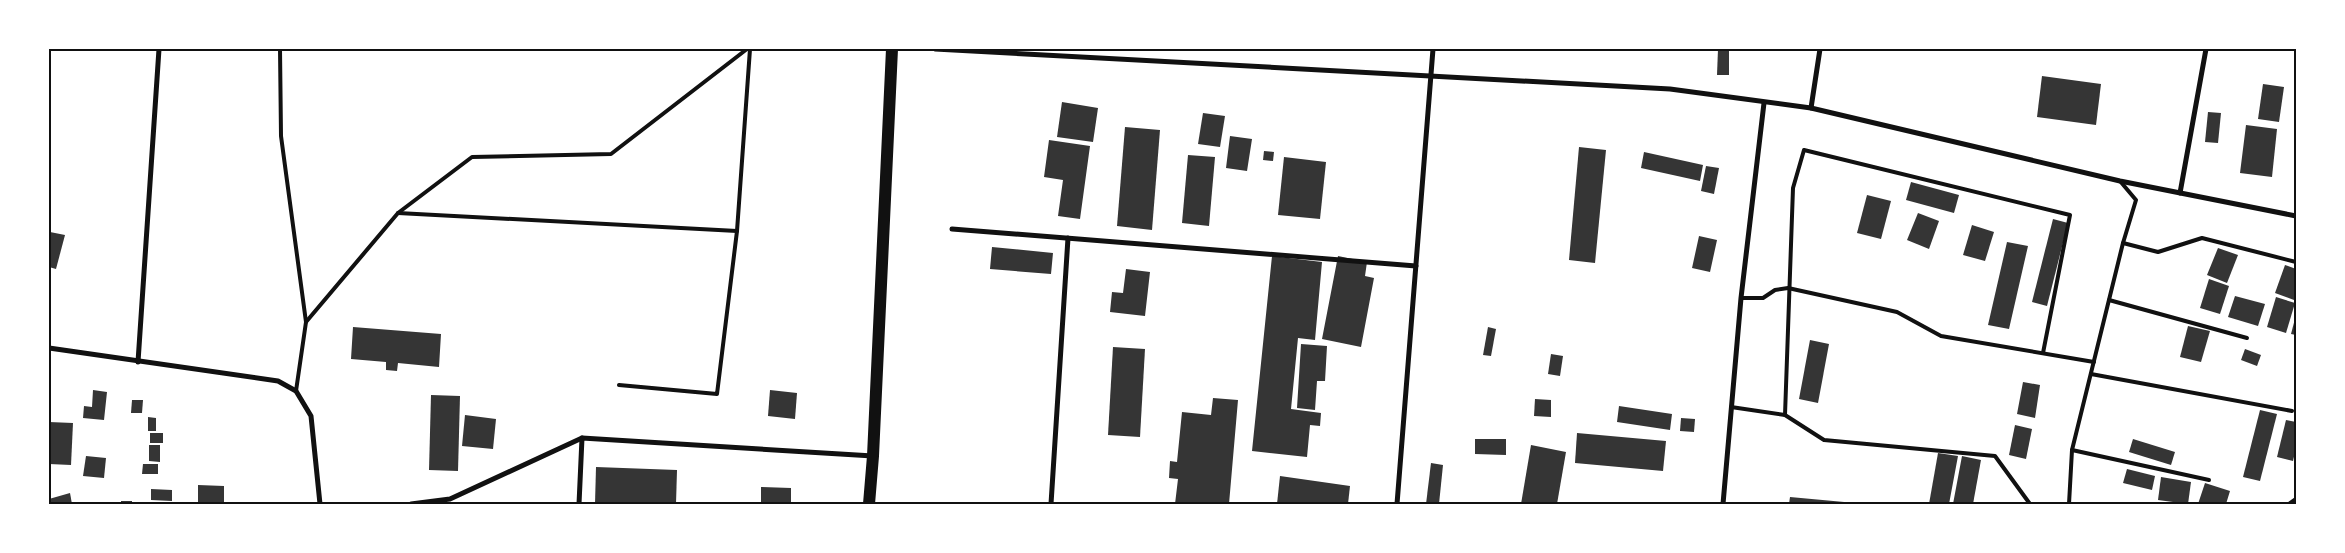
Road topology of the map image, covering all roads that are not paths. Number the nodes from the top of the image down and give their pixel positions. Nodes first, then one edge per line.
1 (158, 49) edge
2 (280, 49) edge
3 (748, 49) edge
4 (892, 49) edge
5 (935, 49) edge
6 (1433, 49) edge
7 (1820, 49) edge
8 (2206, 49) edge
9 (1430, 77) junction
10 (1764, 102) junction
11 (1811, 108) junction
12 (2120, 181) junction
13 (2180, 193) junction
14 (398, 213) junction
15 (2296, 216) edge
16 (952, 229) dead end
17 (737, 231) junction
18 (1068, 238) junction
19 (2123, 243) junction
20 (2296, 262) edge
21 (1416, 266) junction
22 (1788, 288) junction
23 (1741, 298) junction
24 (2109, 300) junction
25 (306, 322) junction
26 (2247, 338) dead end
27 (49, 348) edge
28 (2043, 353) junction
29 (138, 362) junction
30 (2094, 362) junction
31 (2091, 374) junction
32 (619, 385) dead end
33 (296, 391) junction
34 (1730, 407) junction
35 (2292, 412) dead end
36 (1785, 414) junction
37 (582, 438) junction
38 (2072, 450) junction
39 (873, 456) junction
40 (2209, 480) dead end
41 (2296, 498) edge
42 (320, 504) edge
43 (411, 504) edge
44 (579, 504) edge
45 (869, 504) edge
46 (1051, 504) edge
47 (1397, 504) edge
48 (1723, 504) edge
49 (2030, 504) edge
50 (2069, 504) edge
51 (2289, 504) edge

1 - 29 street
2 - 25 lane
3 - 14 lane
3 - 17 lane
4 - 39 main road
5 - 9 street
6 - 9 street
7 - 11 street
8 - 13 street
9 - 10 street
9 - 21 street
10 - 11 street
10 - 23 street
11 - 12 street
12 - 13 street
12 - 19 lane
13 - 15 street
14 - 17 lane
14 - 25 lane
16 - 18 street
17 - 32 lane
18 - 21 street
18 - 46 street
19 - 20 lane
19 - 24 lane
21 - 47 street
22 - 23 lane
22 - 28 lane
22 - 28 lane
22 - 36 lane
23 - 34 street
24 - 26 lane
24 - 30 lane
25 - 33 lane
27 - 29 street
28 - 30 lane
29 - 33 street
30 - 31 lane
31 - 35 lane
31 - 38 lane
33 - 42 street
34 - 36 lane
34 - 48 street
36 - 49 lane
37 - 39 street
37 - 43 street
37 - 44 street
38 - 40 lane
38 - 50 lane
39 - 45 main road
41 - 51 lane

